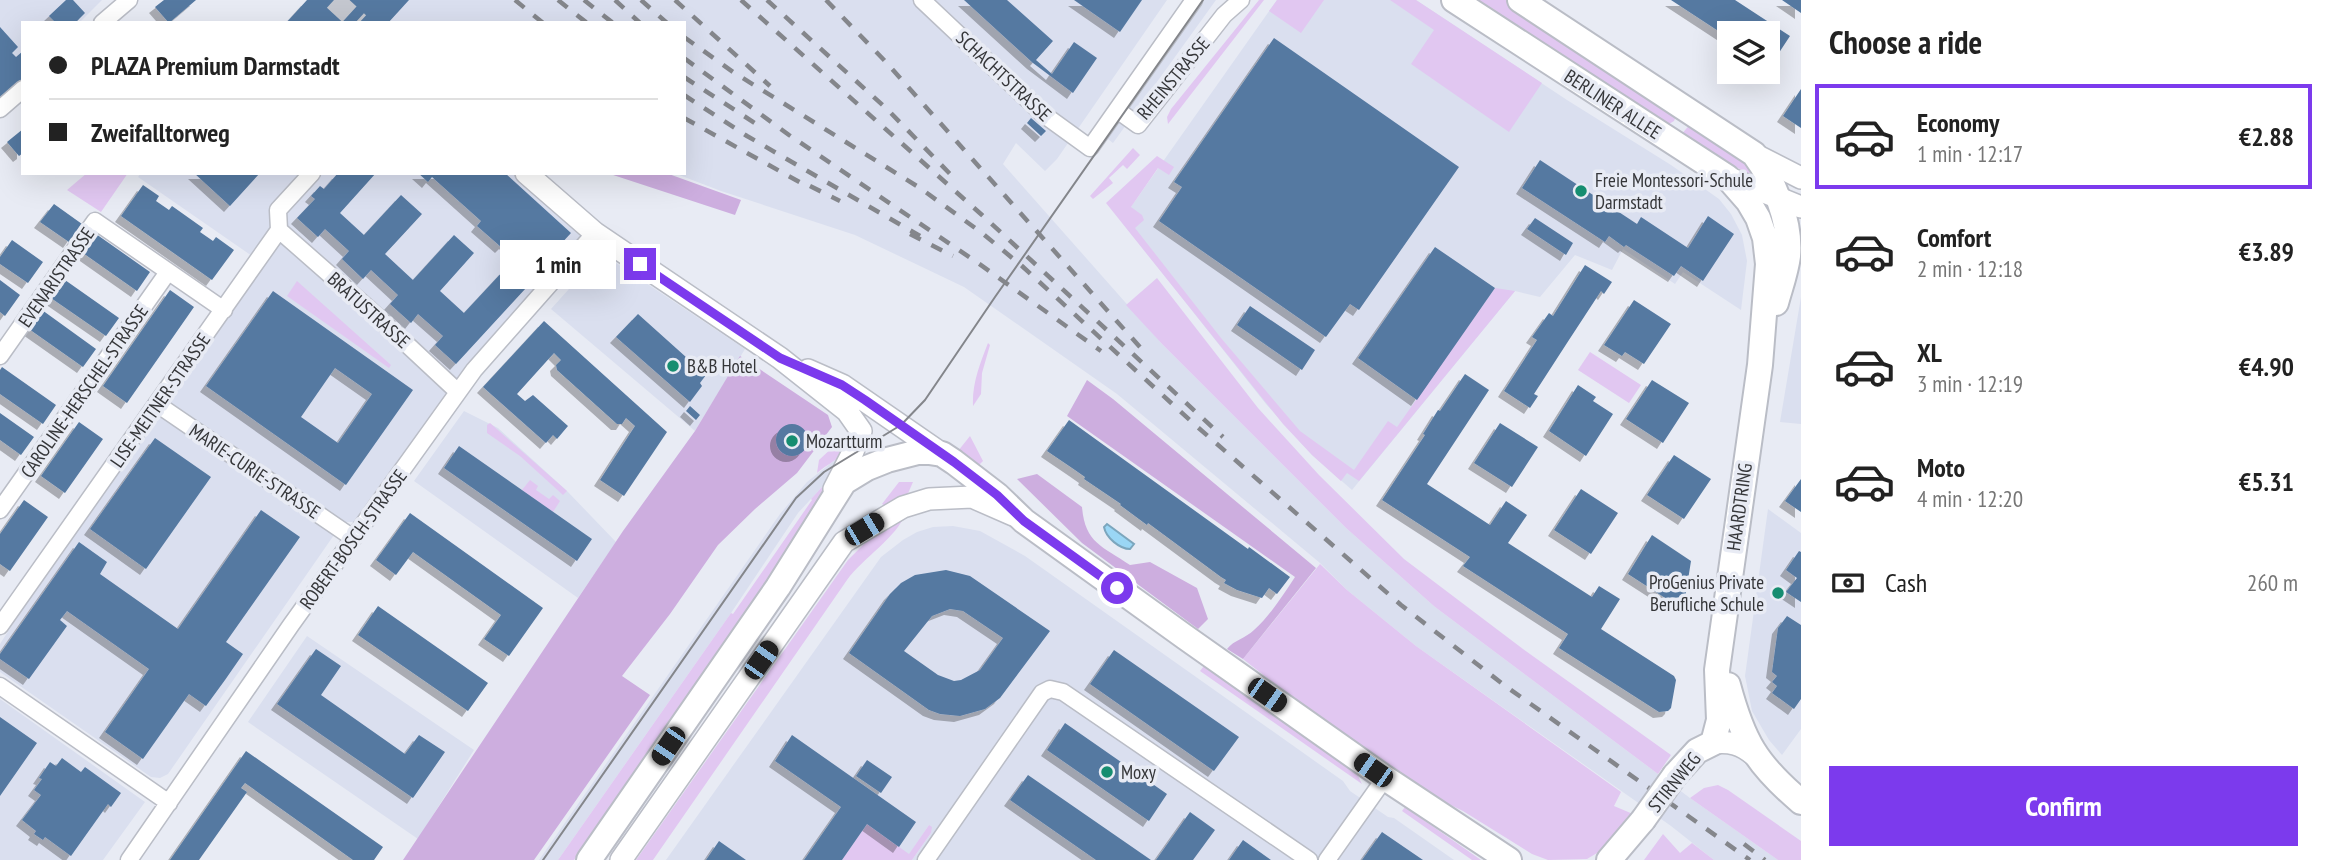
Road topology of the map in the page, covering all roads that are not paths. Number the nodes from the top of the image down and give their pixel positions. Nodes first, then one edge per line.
1 (129, 0) edge
2 (922, 0) edge
3 (1194, 0) edge
4 (1241, 0) edge
5 (1454, 0) edge
6 (1520, 0) edge
7 (104, 21) edge
8 (21, 91) edge
9 (1682, 107) junction
10 (0, 109) edge
11 (1117, 110) junction
12 (1661, 135) junction
13 (1090, 148) joint
14 (1754, 154) junction
15 (310, 175) edge
16 (528, 175) edge
17 (1727, 177) junction
18 (1801, 178) edge
19 (1777, 197) junction
20 (1801, 207) edge
21 (279, 230) junction
22 (596, 233) junction
23 (1792, 267) edge
24 (168, 272) junction
25 (224, 310) junction
26 (0, 356) edge
27 (780, 358) junction
28 (1760, 365) junction
29 (458, 392) junction
30 (157, 404) junction
31 (942, 454) junction
32 (0, 510) edge
33 (820, 520) junction
34 (1024, 521) junction
35 (353, 538) junction
36 (0, 626) edge
37 (1720, 650) junction
38 (0, 686) edge
39 (1713, 743) junction
40 (1754, 754) junction
41 (1385, 778) junction
42 (1801, 802) edge
43 (169, 803) junction
44 (1612, 859) edge
45 (129, 860) edge
46 (589, 860) edge
47 (621, 860) edge
48 (926, 860) edge
49 (1309, 860) edge
50 (1327, 860) edge
51 (1509, 860) edge

1 - 7 street
2 - 13 street, SCHACHTSTRASSE
3 - 11 street, RHEINSTRASSE
4 - 11 street, RHEINSTRASSE
5 - 12 main road, BERLINER ALLEE
6 - 9 main road, BERLINER ALLEE
8 - 10 street
9 - 12 main road
9 - 14 main road, BERLINER ALLEE
11 - 13 street, RHEINSTRASSE
12 - 17 main road, BERLINER ALLEE
14 - 18 main road, BERLINER ALLEE
14 - 19 main road, BERLINER ALLEE
15 - 21 street, LISE-MEITNER-STRASSE
16 - 22 main road
17 - 19 main road, BERLINER ALLEE
17 - 28 main road, HAARDTRING
19 - 20 main road, BERLINER ALLEE
19 - 23 main road, HAARDTRING
21 - 25 street, LISE-MEITNER-STRASSE
21 - 29 street, BRATUSTRASSE
22 - 27 main road
22 - 29 street, ROBERT-BOSCH-STRASSE
23 - 28 main road, HAARDTRING
24 - 25 street, EVENARISTRASSE
24 - 26 street, EVENARISTRASSE
24 - 32 street, CAROLINE-HERSCHEL-STRASSE
25 - 30 street, LISE-MEITNER-STRASSE
27 - 31 main road
27 - 33 main road
28 - 37 main road, HAARDTRING
29 - 35 street, ROBERT-BOSCH-STRASSE
30 - 35 street, MARIE-CURIE-STRASSE
30 - 36 street, LISE-MEITNER-STRASSE
31 - 33 main road
31 - 34 main road
33 - 46 main road
34 - 41 main road
34 - 47 main road
35 - 43 street, ROBERT-BOSCH-STRASSE
37 - 39 main road, HAARDTRING
37 - 40 main road, HAARDTRING
38 - 43 street
39 - 40 main road, STIRNWEG
39 - 44 main road, STIRNWEG, bridge
40 - 42 main road, HAARDTRING
41 - 50 street
41 - 51 main road
43 - 45 street, ROBERT-BOSCH-STRASSE
48 - 49 street

